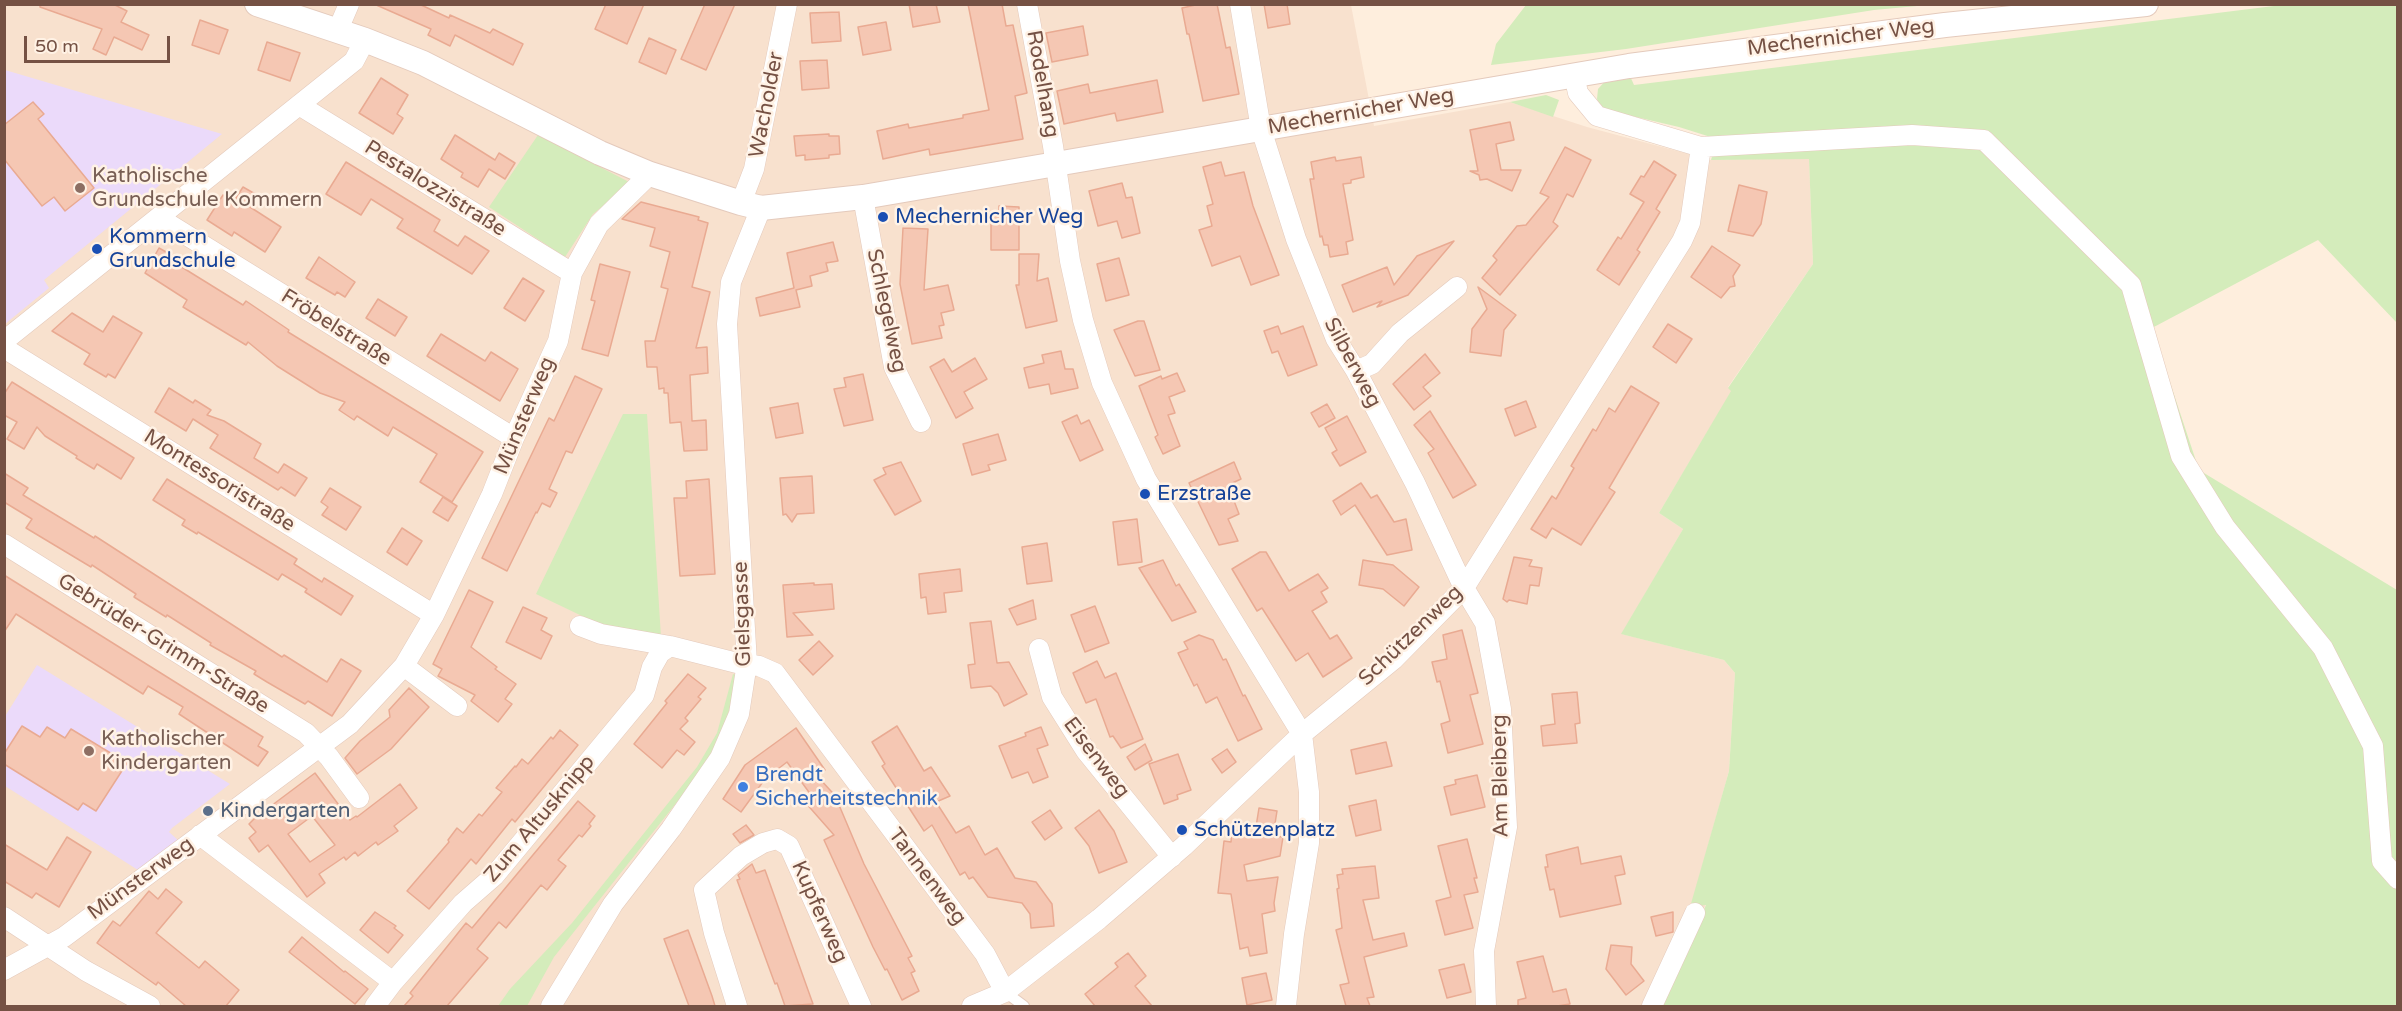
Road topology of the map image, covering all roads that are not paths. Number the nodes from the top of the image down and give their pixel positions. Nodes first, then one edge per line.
1 (257, 4) edge
2 (349, 4) edge
3 (787, 4) edge
4 (1027, 4) edge
5 (1240, 4) edge
6 (2146, 4) edge
7 (337, 32) junction
8 (365, 40) junction
9 (1574, 75) junction
10 (299, 105) junction
11 (1261, 129) junction
12 (1701, 147) junction
13 (1055, 164) junction
14 (650, 174) junction
15 (863, 197) junction
16 (751, 205) junction
17 (159, 218) junction
18 (572, 273) junction
19 (1457, 288) dead end
20 (4, 341) edge
21 (4, 348) edge
22 (1356, 371) junction
23 (921, 422) dead end
24 (514, 438) junction
25 (4, 544) edge
26 (1464, 588) junction
27 (434, 615) junction
28 (580, 626) dead end
29 (670, 646) junction
30 (1039, 649) dead end
31 (747, 663) junction
32 (404, 666) junction
33 (457, 706) dead end
34 (1302, 734) junction
35 (319, 747) junction
36 (359, 798) dead end
37 (200, 835) junction
38 (1172, 857) junction
39 (2397, 879) edge
40 (1695, 913) dead end
41 (4, 917) edge
42 (50, 946) junction
43 (4, 970) edge
44 (393, 982) junction
45 (1005, 992) junction
46 (150, 1006) edge
47 (375, 1006) edge
48 (553, 1006) edge
49 (737, 1006) edge
50 (861, 1006) edge
51 (972, 1006) edge
52 (1024, 1006) edge
53 (1286, 1006) edge
54 (1486, 1006) edge
55 (1652, 1006) edge

1 - 7 street, Mechernicher Weg
2 - 7 street
3 - 16 street, Wacholder
4 - 13 street, Rodelhang
5 - 11 street
6 - 9 street, Mechernicher Weg
7 - 8 street, Mechernicher Weg
8 - 10 street
8 - 14 street, Mechernicher Weg
9 - 11 street, Mechernicher Weg
9 - 12 street
10 - 17 street
10 - 18 street, Pestalozzistraße
11 - 13 street, Mechernicher Weg
11 - 22 street, Silberweg
12 - 26 street, Schützenweg
12 - 39 street
13 - 15 street, Mechernicher Weg
13 - 34 street
14 - 16 street, Mechernicher Weg
14 - 18 street, Münsterweg
15 - 16 street, Mechernicher Weg
15 - 23 street, Schlegelweg
16 - 31 street, Gielsgasse
17 - 20 street
17 - 24 street, Fröbelstraße
18 - 24 street, Münsterweg
19 - 22 street
21 - 27 street, Montessoristraße
22 - 26 street, Silberweg
24 - 27 street, Münsterweg
25 - 35 street, Gebrüder-Grimm-Straße
26 - 34 street, Schützenweg
26 - 54 street, Am Bleiberg
27 - 32 street, Münsterweg
28 - 29 street
29 - 31 street
29 - 44 street, Zum Altusknipp
30 - 38 street, Eisenweg
31 - 45 street, Tannenweg
31 - 48 street, Gielsgasse
32 - 33 street
32 - 35 street, Münsterweg
34 - 38 street, Schützenweg
34 - 53 street
35 - 36 street
35 - 37 street, Münsterweg
37 - 42 street, Münsterweg
37 - 44 street
38 - 45 street, Schützenweg
40 - 55 street
41 - 42 street
42 - 43 street, Münsterweg
42 - 46 street
44 - 47 street, Zum Altusknipp
45 - 51 street, Schützenweg
45 - 52 lane
49 - 50 street, Kupferweg

